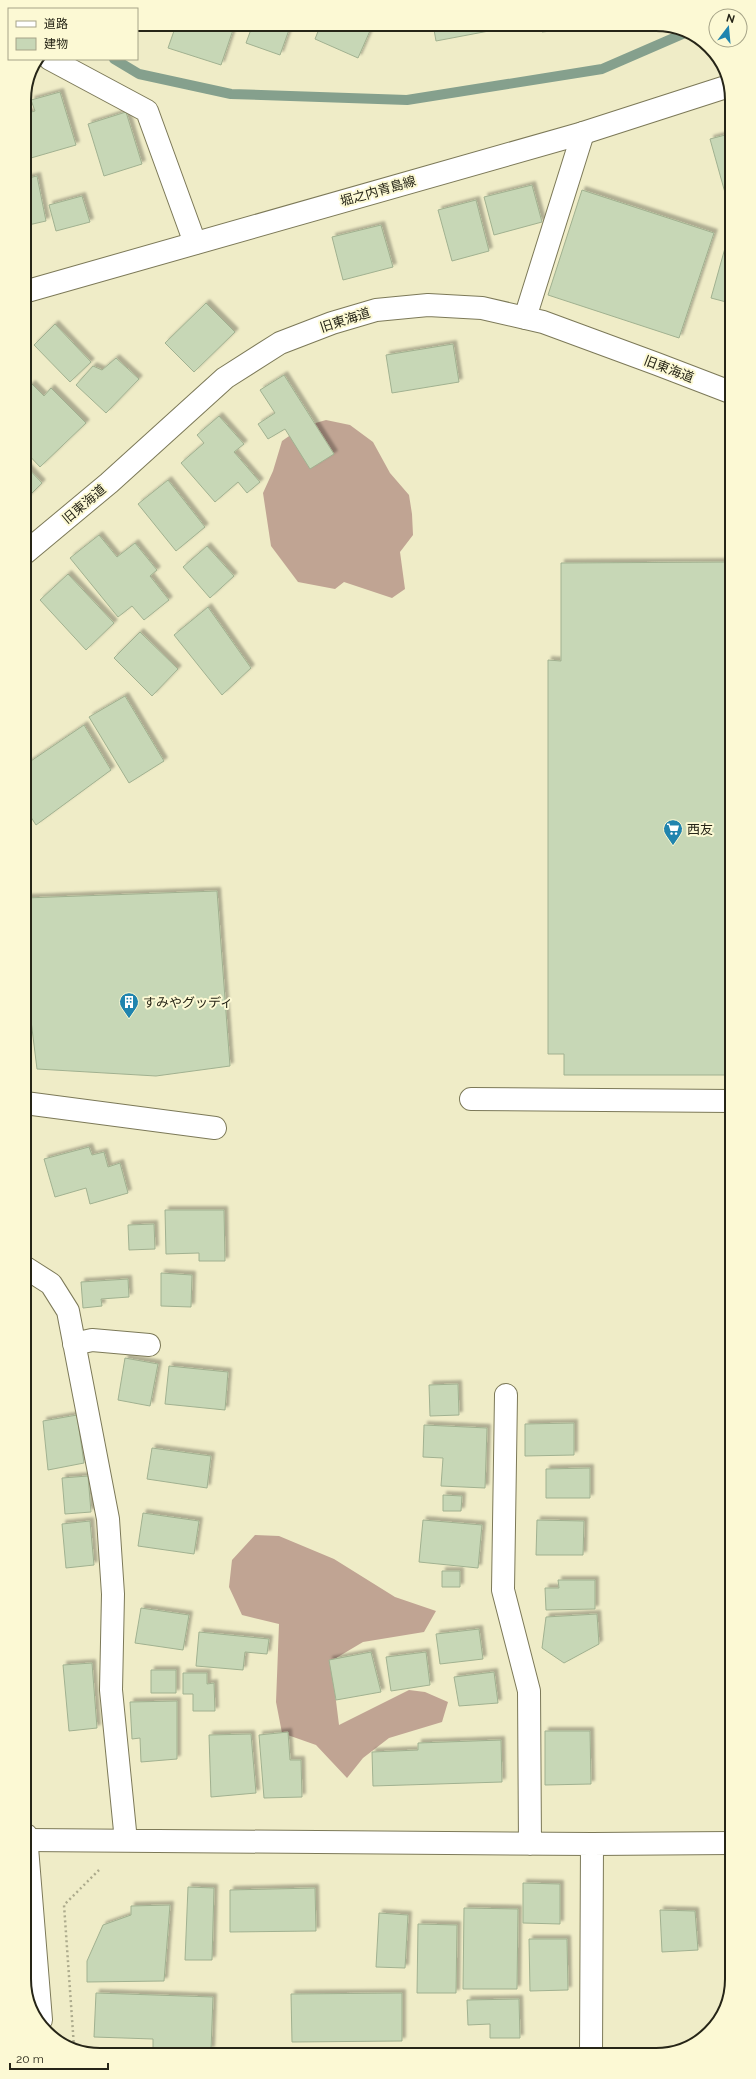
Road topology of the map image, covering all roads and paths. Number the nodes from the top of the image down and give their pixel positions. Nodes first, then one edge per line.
1 (52, 60) edge
2 (724, 88) edge
3 (584, 133) junction
4 (195, 244) junction
5 (31, 290) edge
6 (525, 318) junction
7 (725, 390) edge
8 (31, 548) edge
9 (471, 1099) dead end
10 (725, 1101) edge
11 (31, 1104) edge
12 (214, 1128) dead end
13 (31, 1271) edge
14 (74, 1344) junction
15 (149, 1345) dead end
16 (506, 1395) dead end
17 (31, 1840) edge
18 (126, 1841) junction
19 (725, 1843) edge
20 (530, 1844) junction
21 (592, 1844) junction
22 (99, 1870) dead end
23 (31, 1891) edge
24 (40, 2013) edge
25 (74, 2042) edge
26 (591, 2048) edge

1 - 4 street
2 - 3 street, 堀之内青島線
3 - 4 street, 堀之内青島線
3 - 6 street
4 - 5 street, 堀之内青島線
6 - 7 street, 旧東海道
6 - 8 street, 旧東海道
9 - 10 street
11 - 12 street
13 - 14 street
14 - 15 street
14 - 18 street
16 - 20 street
17 - 18 street
18 - 20 street
19 - 21 street
20 - 21 street
21 - 26 street
22 - 25 path
23 - 24 street

